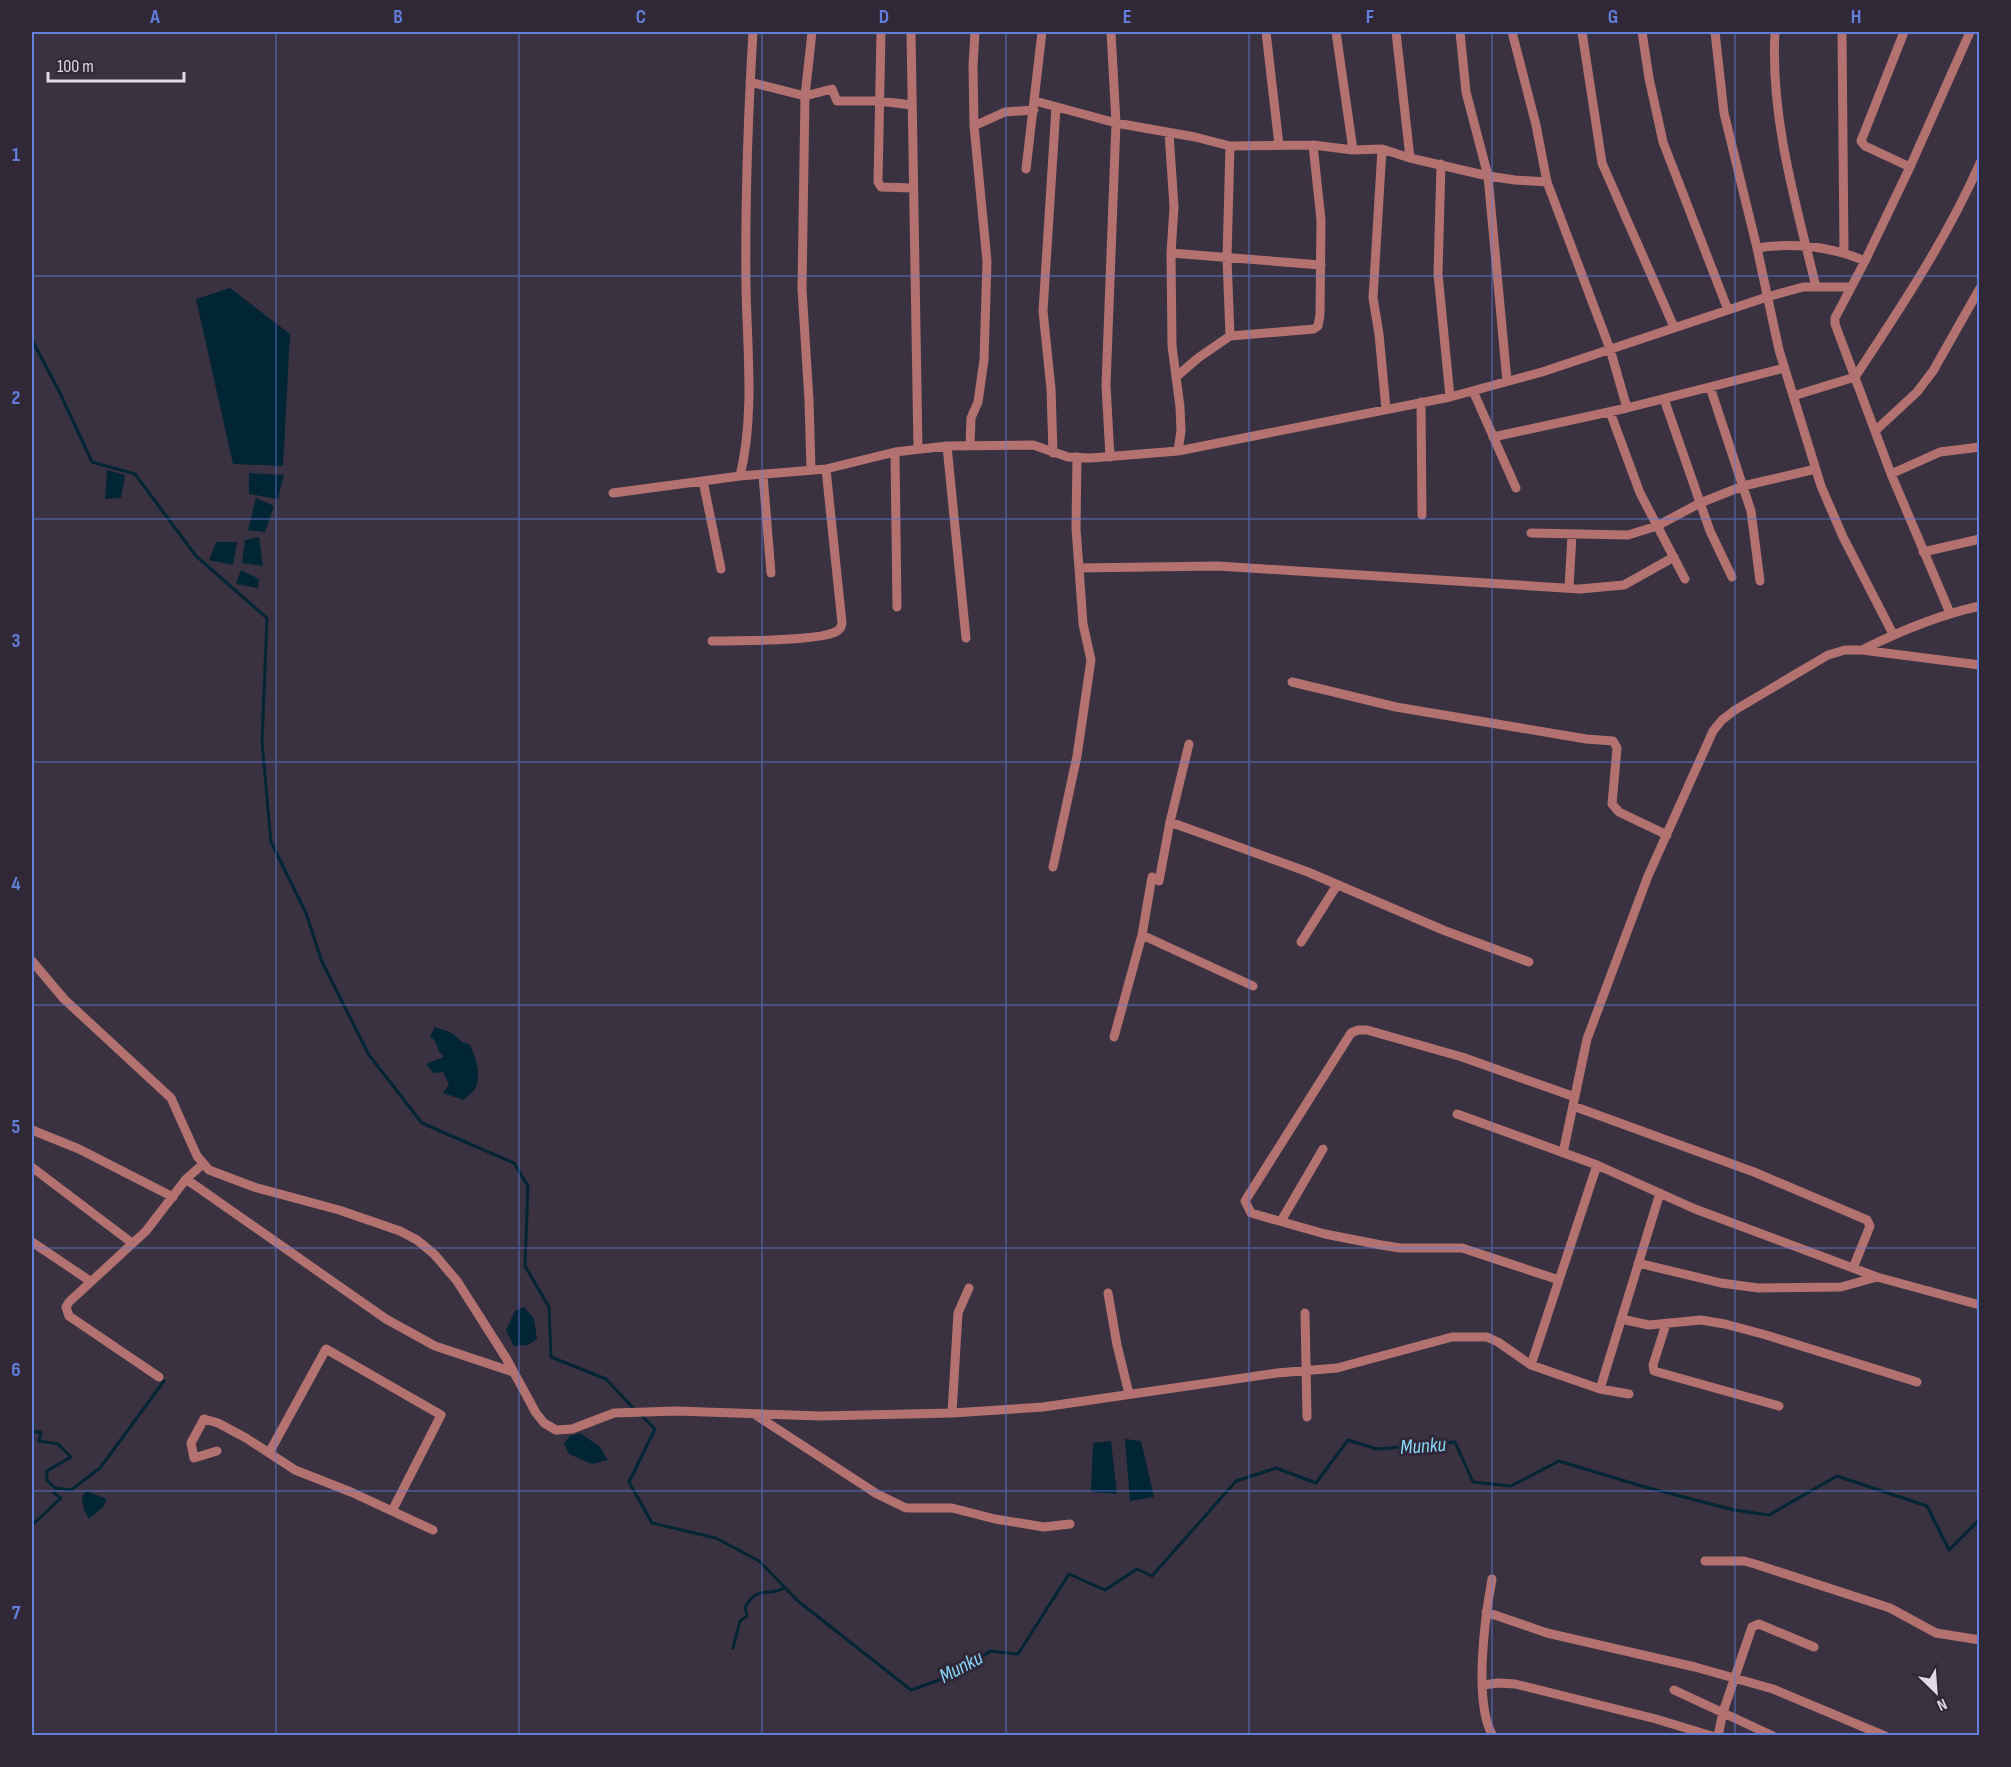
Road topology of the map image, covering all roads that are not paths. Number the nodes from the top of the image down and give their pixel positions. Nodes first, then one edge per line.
1 (753, 32) edge
2 (812, 32) edge
3 (881, 32) edge
4 (911, 32) edge
5 (975, 32) edge
6 (1042, 32) edge
7 (1111, 32) edge
8 (1266, 32) edge
9 (1336, 32) edge
10 (1396, 32) edge
11 (1460, 32) edge
12 (1512, 32) edge
13 (1582, 32) edge
14 (1642, 32) edge
15 (1715, 32) edge
16 (1775, 32) edge
17 (1842, 32) edge
18 (1904, 32) edge
19 (1970, 32) edge
20 (750, 82) junction
21 (805, 96) junction
22 (879, 101) junction
23 (912, 105) junction
24 (1034, 106) junction
25 (1056, 107) junction
26 (1116, 123) junction
27 (974, 126) junction
28 (1169, 133) junction
29 (1279, 145) junction
30 (1313, 145) junction
31 (1230, 146) junction
32 (1382, 149) junction
33 (1353, 150) junction
34 (1410, 158) junction
35 (1980, 163) edge
36 (1441, 164) junction
37 (1910, 167) junction
38 (1026, 170) dead end
39 (1488, 176) junction
40 (1546, 182) junction
41 (913, 188) junction
42 (1806, 245) junction
43 (1757, 248) junction
44 (1844, 252) junction
45 (1171, 253) junction
46 (1227, 258) junction
47 (1865, 261) junction
48 (1321, 266) junction
49 (1816, 287) junction
50 (1851, 287) junction
51 (1980, 288) edge
52 (1767, 297) junction
53 (1728, 310) junction
54 (1674, 327) junction
55 (1230, 336) junction
56 (1610, 349) junction
57 (1784, 368) junction
58 (1176, 377) junction
59 (1856, 377) junction
60 (1507, 381) junction
61 (1710, 387) junction
62 (1473, 391) junction
63 (1793, 396) junction
64 (1450, 397) junction
65 (1664, 399) junction
66 (1421, 402) junction
67 (1627, 408) junction
68 (1386, 409) junction
69 (1610, 412) junction
70 (1875, 431) junction
71 (1493, 437) junction
72 (947, 446) junction
73 (970, 446) junction
74 (1980, 447) edge
75 (918, 449) junction
76 (895, 452) junction
77 (1178, 452) junction
78 (1053, 453) junction
79 (1110, 456) junction
80 (1077, 457) junction
81 (826, 469) junction
82 (1816, 469) junction
83 (811, 470) junction
84 (1892, 474) junction
85 (763, 475) junction
86 (740, 476) junction
87 (703, 482) junction
88 (1743, 486) junction
89 (1516, 488) dead end
90 (613, 493) dead end
91 (1700, 502) junction
92 (1422, 515) dead end
93 (1657, 526) junction
94 (1531, 533) dead end
95 (1572, 534) junction
96 (1980, 539) edge
97 (1923, 552) junction
98 (1674, 557) junction
99 (1079, 568) junction
100 (721, 569) dead end
101 (771, 573) dead end
102 (1732, 577) dead end
103 (1685, 579) dead end
104 (1760, 581) dead end
105 (1569, 588) junction
106 (897, 606) dead end
107 (1980, 606) edge
108 (1950, 613) junction
109 (1893, 634) junction
110 (966, 638) dead end
111 (712, 641) dead end
112 (1862, 650) junction
113 (1980, 665) edge
114 (1292, 682) dead end
115 (1189, 744) dead end
116 (1170, 822) junction
117 (1667, 835) junction
118 (1053, 867) dead end
119 (1337, 885) junction
120 (1142, 934) junction
121 (1301, 942) dead end
122 (32, 961) edge
123 (1529, 962) dead end
124 (1253, 986) dead end
125 (1114, 1037) dead end
126 (1574, 1102) junction
127 (1456, 1114) dead end
128 (32, 1130) edge
129 (1323, 1149) dead end
130 (1563, 1153) junction
131 (202, 1164) junction
132 (1598, 1165) junction
133 (33, 1168) dead end
134 (186, 1179) junction
135 (1660, 1193) junction
136 (173, 1197) junction
137 (1281, 1221) junction
138 (32, 1242) edge
139 (132, 1243) junction
140 (1638, 1263) junction
141 (1853, 1268) junction
142 (1877, 1277) junction
143 (1559, 1280) junction
144 (90, 1281) junction
145 (969, 1288) dead end
146 (1108, 1293) dead end
147 (1980, 1305) edge
148 (1305, 1313) dead end
149 (1621, 1319) junction
150 (1666, 1324) junction
151 (1531, 1365) junction
152 (513, 1372) junction
153 (1308, 1372) junction
154 (159, 1377) dead end
155 (1917, 1383) dead end
156 (1600, 1389) junction
157 (1629, 1394) dead end
158 (1129, 1395) junction
159 (1779, 1406) dead end
160 (952, 1413) junction
161 (754, 1414) junction
162 (1307, 1417) dead end
163 (217, 1451) dead end
164 (269, 1453) junction
165 (392, 1511) junction
166 (1070, 1524) dead end
167 (433, 1530) dead end
168 (1706, 1561) dead end
169 (1492, 1580) dead end
170 (1486, 1612) junction
171 (1980, 1640) edge
172 (1814, 1647) dead end
173 (1735, 1677) junction
174 (1483, 1686) junction
175 (1674, 1690) dead end
176 (1723, 1712) junction
177 (1493, 1736) edge
178 (1712, 1736) edge
179 (1718, 1736) edge
180 (1773, 1736) edge
181 (1885, 1736) edge

1 - 20 street
2 - 21 street
3 - 22 street
4 - 23 street
5 - 27 street
6 - 24 street
7 - 26 street
8 - 29 street
9 - 33 street
10 - 34 street
11 - 39 street
12 - 40 street
13 - 54 street
14 - 53 street
15 - 43 street
16 - 42 street
17 - 44 street
18 - 37 street
19 - 37 street
20 - 21 street
20 - 86 street
21 - 22 street
21 - 83 street
22 - 23 street
22 - 41 street
23 - 41 street
24 - 25 street
24 - 27 street
24 - 38 street
25 - 26 street
25 - 78 street
26 - 28 street
26 - 79 street
27 - 73 street
28 - 31 street
28 - 45 street
29 - 30 street
29 - 31 street
30 - 33 street
30 - 48 street
31 - 46 street
32 - 33 street
32 - 34 street
32 - 68 street
34 - 36 street
35 - 59 street
36 - 39 street
36 - 64 street
37 - 47 street
39 - 40 street
39 - 60 street
40 - 56 street
41 - 75 street
42 - 43 street
42 - 44 street
42 - 49 street
43 - 52 street
44 - 47 street
45 - 46 street
45 - 58 street
46 - 48 street
46 - 55 street
47 - 50 street
48 - 55 street
49 - 50 street
49 - 52 street
50 - 59 street
51 - 70 street
52 - 53 street
52 - 57 street
53 - 54 street
54 - 56 street
55 - 58 street
56 - 60 street
56 - 67 street
57 - 61 street
57 - 63 street
58 - 77 street
59 - 63 street
59 - 70 street
60 - 62 street
61 - 65 street
61 - 88 street
62 - 64 street
62 - 71 street
63 - 82 street
64 - 66 street
65 - 67 street
65 - 91 street
66 - 68 street
66 - 92 street
67 - 69 street
68 - 77 street
69 - 71 street
69 - 93 street
70 - 84 street
71 - 89 street
72 - 73 street
72 - 75 street
72 - 110 street
73 - 78 street
74 - 84 street
75 - 76 street
76 - 81 street
76 - 106 street
77 - 79 street
78 - 80 street
79 - 80 street
80 - 99 street
81 - 83 street
81 - 111 street
82 - 88 street
82 - 109 street
83 - 85 street
84 - 97 street
85 - 86 street
85 - 101 street
86 - 87 street
87 - 90 street
87 - 100 street
88 - 91 street
88 - 104 street
91 - 93 street
91 - 102 street
93 - 95 street
93 - 98 street
94 - 95 street
95 - 105 street
96 - 97 street
97 - 108 street
98 - 103 street
98 - 105 street
99 - 105 street
99 - 118 street
107 - 108 street
108 - 109 street
109 - 112 street
112 - 113 street
112 - 117 street
114 - 117 street
115 - 116 street
116 - 119 street
116 - 120 street
117 - 126 street
119 - 121 street
119 - 123 street
120 - 124 street
120 - 125 street
122 - 131 street
126 - 130 street
126 - 137 street
126 - 141 street
127 - 130 street
128 - 136 street
129 - 137 street
130 - 132 street
131 - 134 street
131 - 152 street
132 - 135 street
132 - 143 street
133 - 139 street
134 - 136 street
134 - 152 street
135 - 140 street
135 - 141 street
136 - 139 street
137 - 143 street
138 - 144 street
139 - 144 street
140 - 142 street
140 - 149 street
141 - 142 street
142 - 147 street
143 - 151 street
144 - 154 street
145 - 160 street
146 - 158 street
148 - 153 street
149 - 150 street
149 - 156 street
150 - 155 street
150 - 159 street
151 - 153 street
151 - 156 street
152 - 161 street
153 - 158 street
153 - 162 street
156 - 157 street
158 - 160 street
160 - 161 street
161 - 166 street
163 - 164 street
164 - 165 street
164 - 165 street
165 - 167 street
168 - 171 street
169 - 170 street
170 - 173 street
170 - 174 street
172 - 173 street
173 - 176 street
173 - 181 street
174 - 177 street
174 - 178 street
175 - 176 street
176 - 179 street
176 - 180 street

